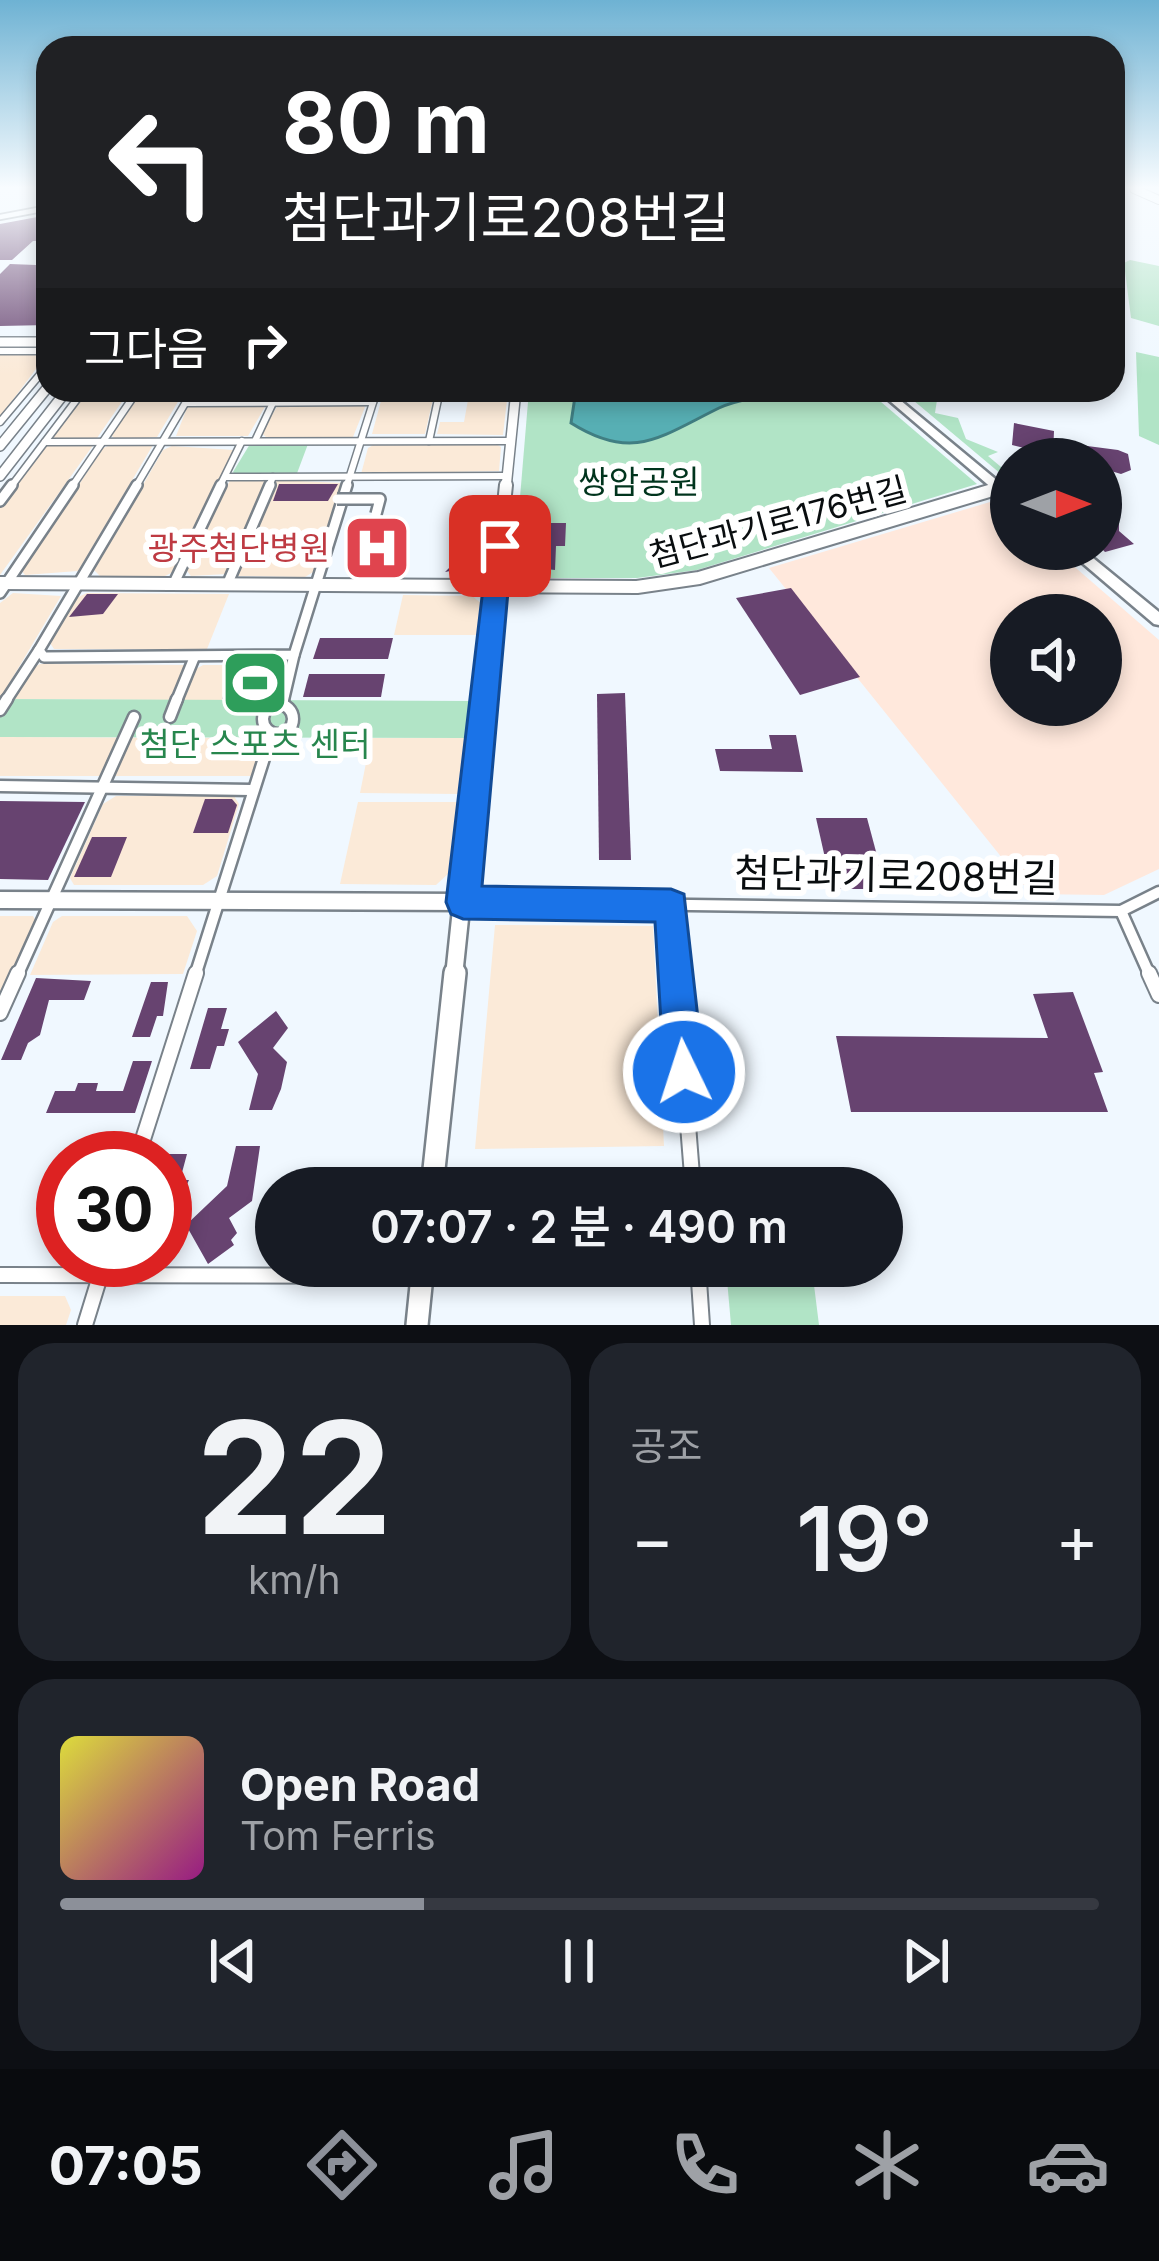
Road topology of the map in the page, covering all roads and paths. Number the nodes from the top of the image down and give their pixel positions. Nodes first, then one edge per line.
1 (0, 342) edge
2 (36, 342) edge
3 (0, 351) edge
4 (36, 351) edge
5 (36, 379) edge
6 (36, 402) edge
7 (58, 402) edge
8 (75, 402) edge
9 (130, 402) edge
10 (273, 402) junction
11 (373, 402) joint
12 (437, 402) edge
13 (515, 402) edge
14 (896, 402) edge
15 (186, 403) joint
16 (0, 422) edge
17 (102, 441) junction
18 (242, 441) junction
19 (255, 441) junction
20 (362, 441) junction
21 (429, 441) junction
22 (511, 441) junction
23 (45, 442) junction
24 (163, 442) junction
25 (0, 446) edge
26 (0, 476) edge
27 (507, 476) junction
28 (226, 477) junction
29 (273, 477) junction
30 (350, 477) junction
31 (990, 480) edge
32 (990, 491) edge
33 (335, 499) dead end
34 (0, 501) edge
35 (376, 514) dead end
36 (1098, 570) edge
37 (77, 584) junction
38 (173, 585) junction
39 (227, 585) junction
40 (317, 585) junction
41 (2, 586) edge
42 (495, 586) junction
43 (1159, 620) edge
44 (39, 650) junction
45 (294, 655) junction
46 (194, 658) junction
47 (282, 705) junction
48 (0, 710) edge
49 (134, 717) dead end
50 (170, 717) dead end
51 (272, 733) junction
52 (0, 786) edge
53 (103, 786) junction
54 (251, 790) junction
55 (1159, 892) edge
56 (218, 899) junction
57 (0, 900) edge
58 (52, 900) junction
59 (463, 902) junction
60 (671, 906) junction
61 (1120, 911) junction
62 (1159, 995) edge
63 (0, 1013) edge
64 (145, 1131) edge
65 (434, 1167) edge
66 (691, 1167) edge
67 (192, 1269) edge
68 (255, 1269) edge
69 (36, 1273) edge
70 (0, 1275) edge
71 (97, 1287) edge
72 (421, 1287) edge
73 (699, 1287) edge
74 (85, 1325) edge
75 (417, 1325) edge
76 (702, 1325) edge

1 - 2 street
3 - 4 street
5 - 16 street
6 - 25 street
7 - 26 street
8 - 23 street
9 - 17 street
10 - 11 street
10 - 15 street
10 - 19 street
11 - 20 street
12 - 21 street
13 - 22 street
14 - 31 main road
15 - 24 street
17 - 23 street
17 - 24 street
17 - 41 street
18 - 19 street
18 - 24 street
18 - 28 street
19 - 20 street
20 - 21 street
20 - 30 street
21 - 22 street
22 - 27 street
23 - 34 street
24 - 37 street
27 - 30 street
27 - 42 street
28 - 29 street
28 - 38 street
29 - 30 street
29 - 39 street
30 - 40 street
32 - 42 street, 첨단과기로176번길
33 - 35 street, bridge
36 - 43 main road
37 - 38 street, 첨단과기로176번길
37 - 41 street, 첨단과기로176번길
37 - 44 street
38 - 39 street, 첨단과기로176번길
39 - 40 street, 첨단과기로176번길
40 - 42 street, 첨단과기로176번길
40 - 45 street
42 - 59 street
44 - 46 street
44 - 48 street
45 - 46 street
45 - 47 street
46 - 50 street
47 - 51 street
47 - 51 street
49 - 53 street
51 - 54 street
52 - 53 street
53 - 54 street
53 - 58 street
54 - 56 street
55 - 61 street, 첨단과기로208번길
56 - 58 street
56 - 59 street
56 - 64 street
57 - 58 street
58 - 63 street
59 - 60 street, 첨단과기로208번길
59 - 65 street
60 - 61 street, 첨단과기로208번길
60 - 66 street
61 - 62 street
67 - 68 street
69 - 70 street
71 - 74 street
72 - 75 street
73 - 76 street

